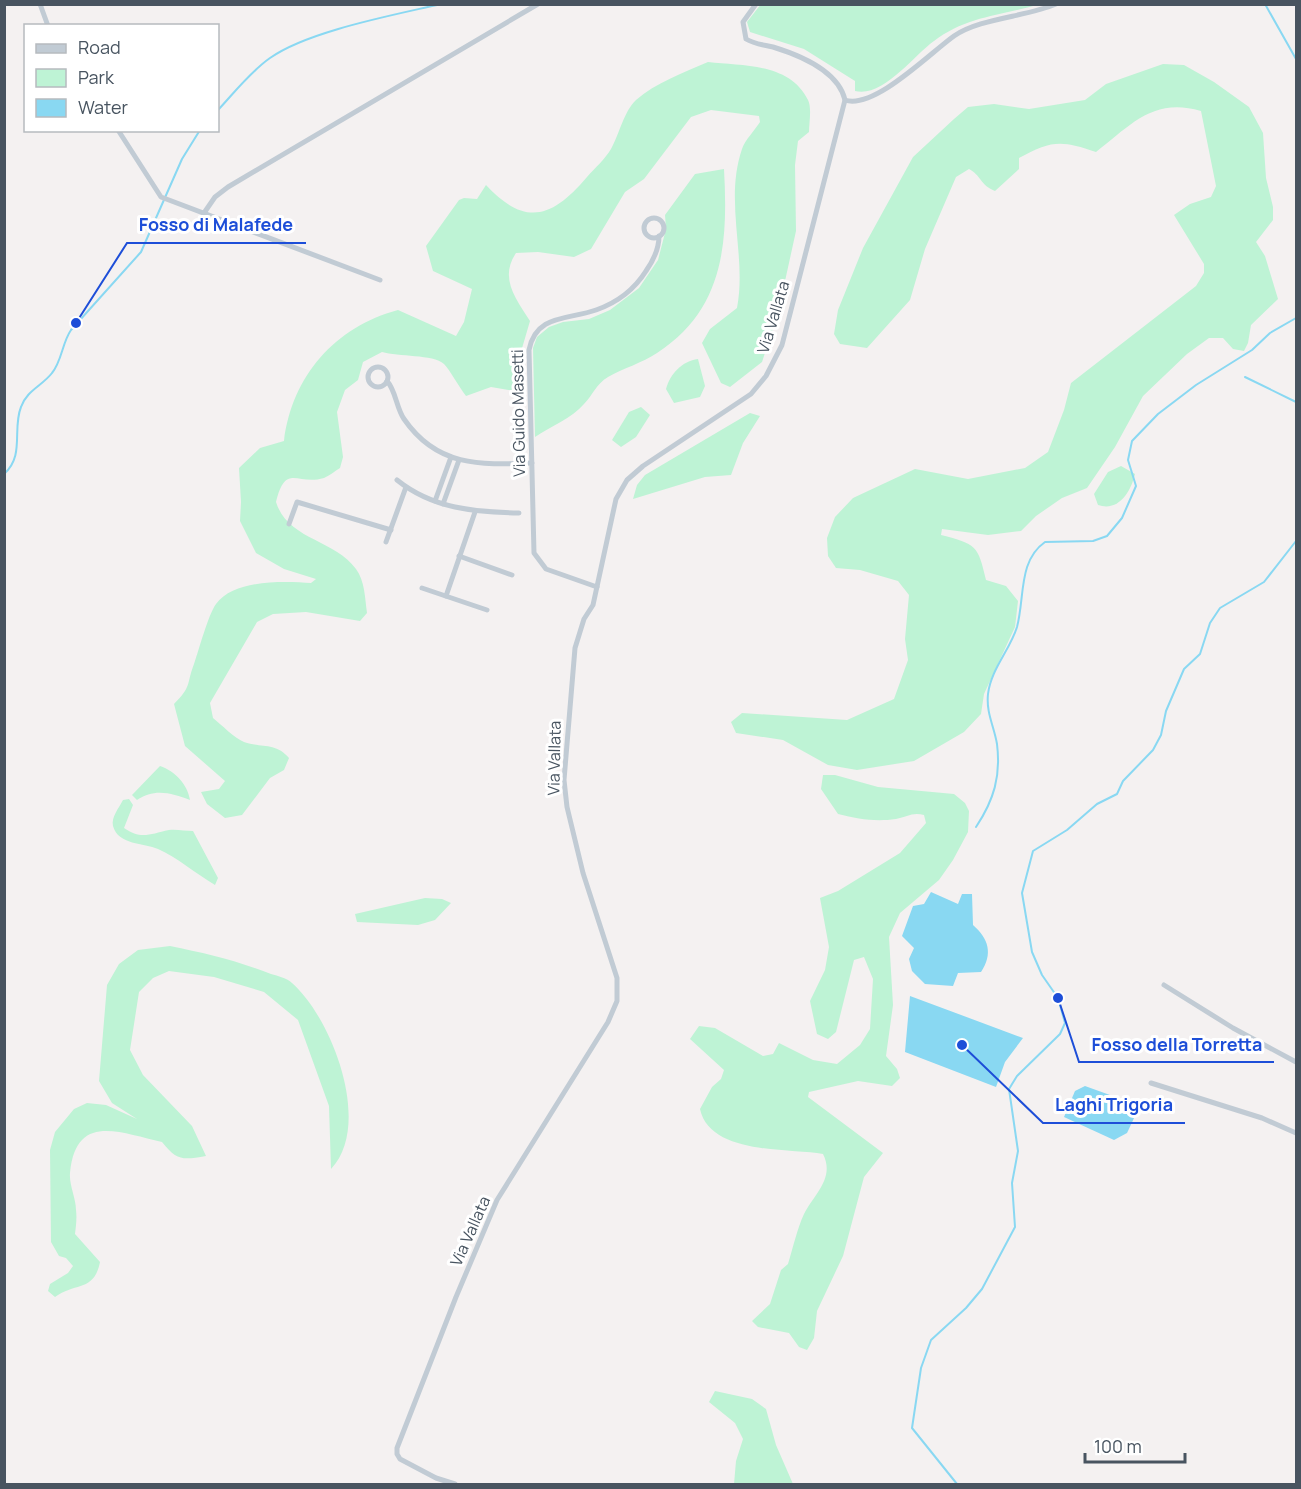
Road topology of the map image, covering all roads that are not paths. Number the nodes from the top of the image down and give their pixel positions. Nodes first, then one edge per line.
1 (40, 4) edge
2 (538, 4) edge
3 (756, 4) edge
4 (1056, 4) edge
5 (47, 24) edge
6 (845, 100) junction
7 (119, 132) edge
8 (204, 213) junction
9 (659, 237) dead end
10 (380, 279) dead end
11 (387, 381) dead end
12 (451, 457) junction
13 (459, 460) junction
14 (532, 463) junction
15 (397, 480) dead end
16 (406, 487) junction
17 (435, 501) junction
18 (443, 504) junction
19 (475, 512) junction
20 (519, 513) dead end
21 (289, 524) dead end
22 (391, 530) junction
23 (386, 542) dead end
24 (459, 556) junction
25 (513, 575) dead end
26 (597, 587) junction
27 (422, 588) dead end
28 (446, 596) junction
29 (487, 610) dead end
30 (1164, 985) dead end
31 (1296, 1062) edge
32 (1151, 1083) dead end
33 (1296, 1133) edge
34 (454, 1485) edge

1 - 5 street
2 - 8 street
3 - 6 street
4 - 6 street
6 - 26 street, Via Vallata
7 - 8 street
8 - 10 street
9 - 14 street, Via Guido Masetti
11 - 12 street
12 - 13 street
12 - 17 street
13 - 14 street
13 - 18 street
14 - 26 street, Via Guido Masetti
15 - 16 street
16 - 17 street
16 - 22 street
17 - 18 street
18 - 19 street
19 - 20 street
19 - 24 street
21 - 22 street
22 - 23 street
24 - 25 street
24 - 28 street
26 - 34 street, Via Vallata
27 - 28 street
28 - 29 street
30 - 31 street
32 - 33 street

